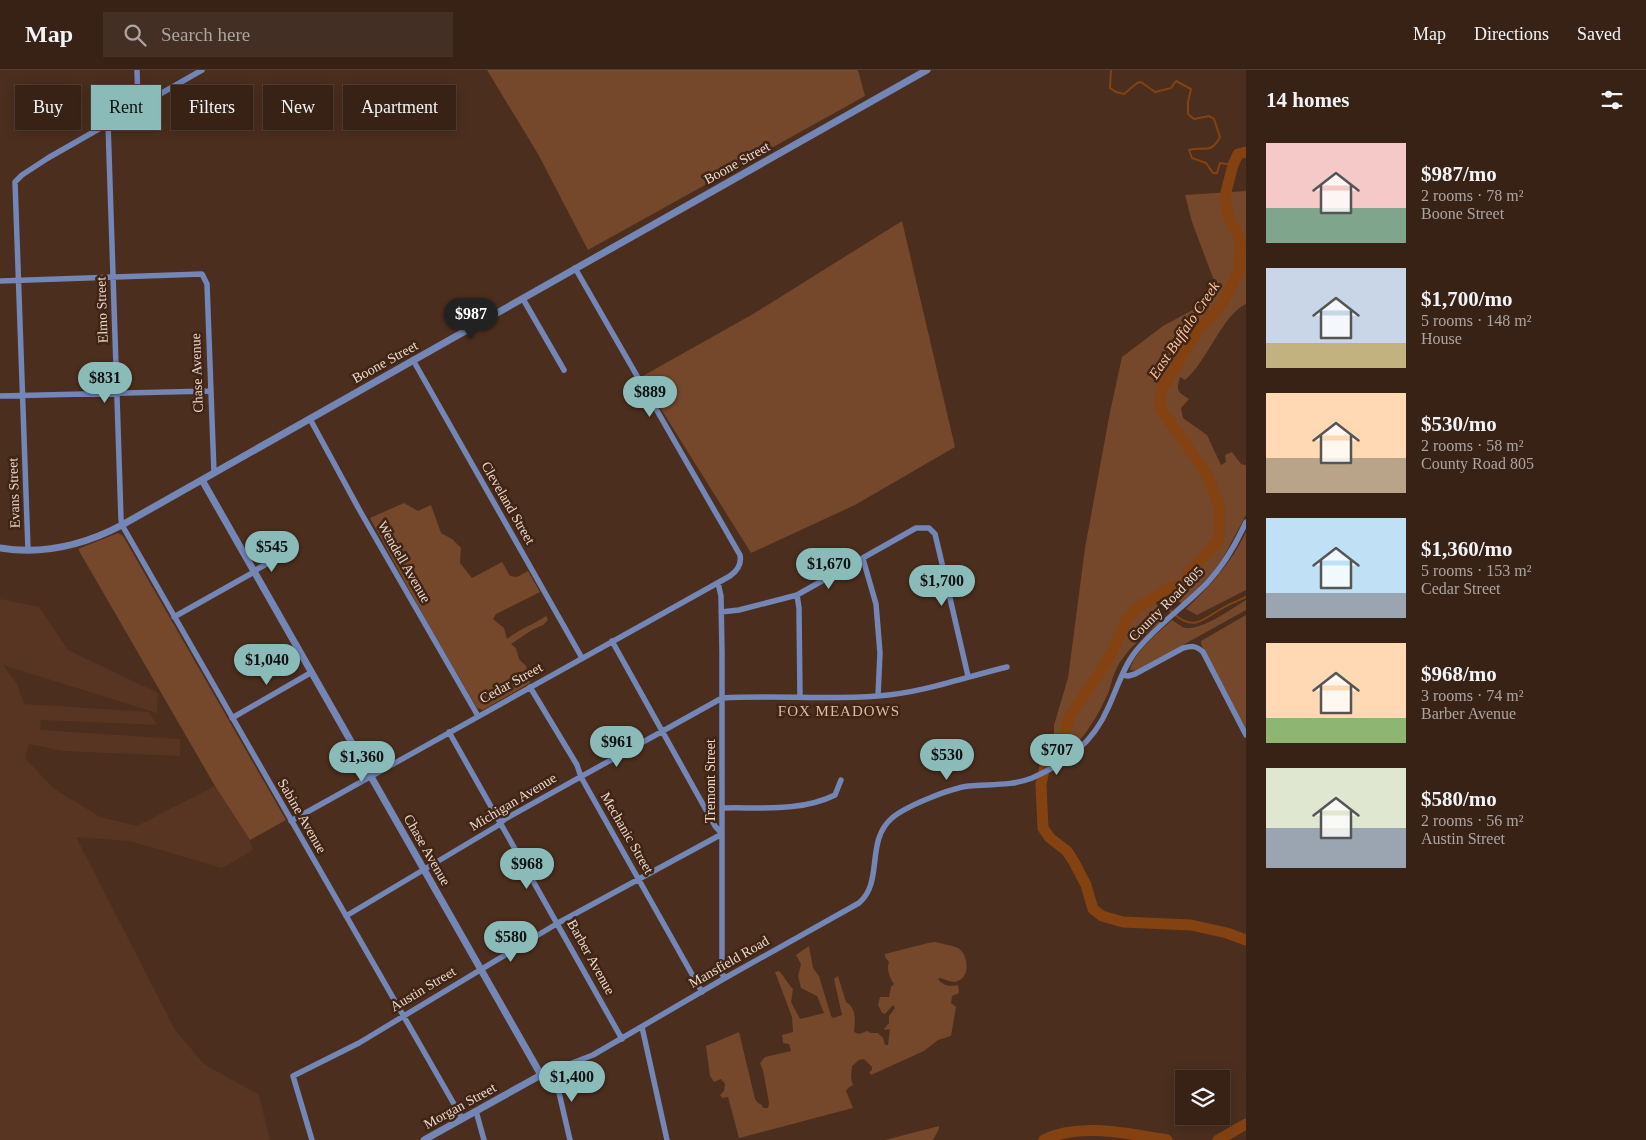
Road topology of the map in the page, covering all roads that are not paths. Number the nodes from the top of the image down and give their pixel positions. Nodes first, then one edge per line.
1 (137, 70) edge
2 (202, 70) edge
3 (927, 70) edge
4 (137, 85) edge
5 (161, 93) edge
6 (96, 130) edge
7 (108, 130) edge
8 (575, 268) junction
9 (113, 277) junction
10 (0, 281) edge
11 (18, 281) junction
12 (523, 299) junction
13 (413, 360) junction
14 (564, 370) dead end
15 (210, 391) junction
16 (117, 394) junction
17 (23, 395) junction
18 (0, 396) edge
19 (310, 419) junction
20 (214, 473) junction
21 (202, 480) junction
22 (1246, 522) edge
23 (122, 525) junction
24 (0, 548) edge
25 (28, 550) junction
26 (280, 556) dead end
27 (863, 559) junction
28 (254, 572) junction
29 (718, 582) junction
30 (797, 595) junction
31 (721, 612) junction
32 (174, 617) junction
33 (612, 641) junction
34 (582, 658) junction
35 (1007, 667) dead end
36 (312, 672) junction
37 (1122, 675) junction
38 (968, 676) junction
39 (530, 687) junction
40 (878, 696) junction
41 (800, 697) junction
42 (722, 698) junction
43 (478, 716) junction
44 (232, 718) junction
45 (449, 732) junction
46 (662, 732) junction
47 (1246, 735) edge
48 (370, 776) junction
49 (581, 777) junction
50 (841, 780) dead end
51 (722, 808) junction
52 (291, 821) junction
53 (501, 823) junction
54 (883, 828) joint
55 (722, 834) junction
56 (424, 870) junction
57 (639, 878) junction
58 (346, 916) junction
59 (558, 924) junction
60 (481, 968) junction
61 (724, 978) junction
62 (702, 992) junction
63 (403, 1015) junction
64 (642, 1027) junction
65 (622, 1039) junction
66 (554, 1071) junction
67 (541, 1075) junction
68 (476, 1110) junction
69 (462, 1118) junction
70 (312, 1140) edge
71 (424, 1140) edge
72 (484, 1140) edge
73 (570, 1140) edge
74 (667, 1140) edge

1 - 4 street
2 - 5 street
3 - 8 street, Boone Street
6 - 11 street, Evans Street
7 - 9 street, Elmo Street
8 - 12 street, Boone Street
8 - 29 street, Cedar Street
9 - 11 street
9 - 15 street, Chase Avenue
9 - 16 street, Elmo Street
10 - 11 street
11 - 17 street, Evans Street
12 - 13 street, Boone Street
12 - 14 street
13 - 19 street, Boone Street
13 - 34 street, Cleveland Street
15 - 16 street
15 - 20 street, Chase Avenue
16 - 17 street
16 - 23 street, Elmo Street
17 - 18 street
17 - 25 street, Evans Street
19 - 20 street, Boone Street
19 - 43 street, Wendell Avenue
20 - 21 street, Boone Street
21 - 23 street, Boone Street
21 - 28 street, Chase Avenue
22 - 37 street, County Road 805
23 - 25 street, Boone Street
23 - 32 street, Sabine Avenue
24 - 25 street, Boone Street
26 - 28 street
27 - 30 street
27 - 38 street
27 - 40 street
28 - 32 street
28 - 36 street, Chase Avenue
29 - 31 street, Tremont Street
29 - 33 street, Cedar Street
30 - 31 street
30 - 41 street
31 - 42 street, Tremont Street
32 - 44 street, Sabine Avenue
33 - 34 street, Cedar Street
33 - 46 street
34 - 39 street, Cedar Street
35 - 38 street
36 - 44 street
36 - 48 street, Chase Avenue
37 - 47 street
37 - 54 street, County Road 805
38 - 40 street
39 - 43 street, Cedar Street
39 - 49 street, Mechanic Street
40 - 41 street
41 - 42 street
42 - 46 street, Michigan Avenue
42 - 51 street, Tremont Street
43 - 45 street, Cedar Street
44 - 52 street, Sabine Avenue
45 - 48 street, Cedar Street
45 - 53 street, Barber Avenue
46 - 49 street, Michigan Avenue
46 - 55 street
48 - 52 street, Cedar Street
48 - 56 street, Chase Avenue
49 - 53 street, Michigan Avenue
49 - 57 street, Mechanic Street
50 - 51 street
51 - 55 street, Tremont Street
52 - 58 street, Sabine Avenue
53 - 56 street, Michigan Avenue
53 - 59 street, Barber Avenue
54 - 61 street, Mansfield Road
55 - 57 street, Austin Street
55 - 61 street, Tremont Street
56 - 58 street, Michigan Avenue
56 - 60 street, Chase Avenue
57 - 59 street, Austin Street
57 - 62 street, Mechanic Street
58 - 63 street, Sabine Avenue
59 - 60 street, Austin Street
59 - 65 street, Barber Avenue
60 - 63 street, Austin Street
60 - 67 street, Chase Avenue
61 - 62 street, Mansfield Road
62 - 64 street, Mansfield Road
63 - 69 street, Sabine Avenue
63 - 70 street, Austin Street
64 - 65 street, Morgan Street
64 - 74 street
65 - 66 street, Morgan Street
66 - 67 street, Morgan Street
66 - 73 street
67 - 68 street, Morgan Street
68 - 69 street, Morgan Street
68 - 72 street
69 - 71 street, Morgan Street

